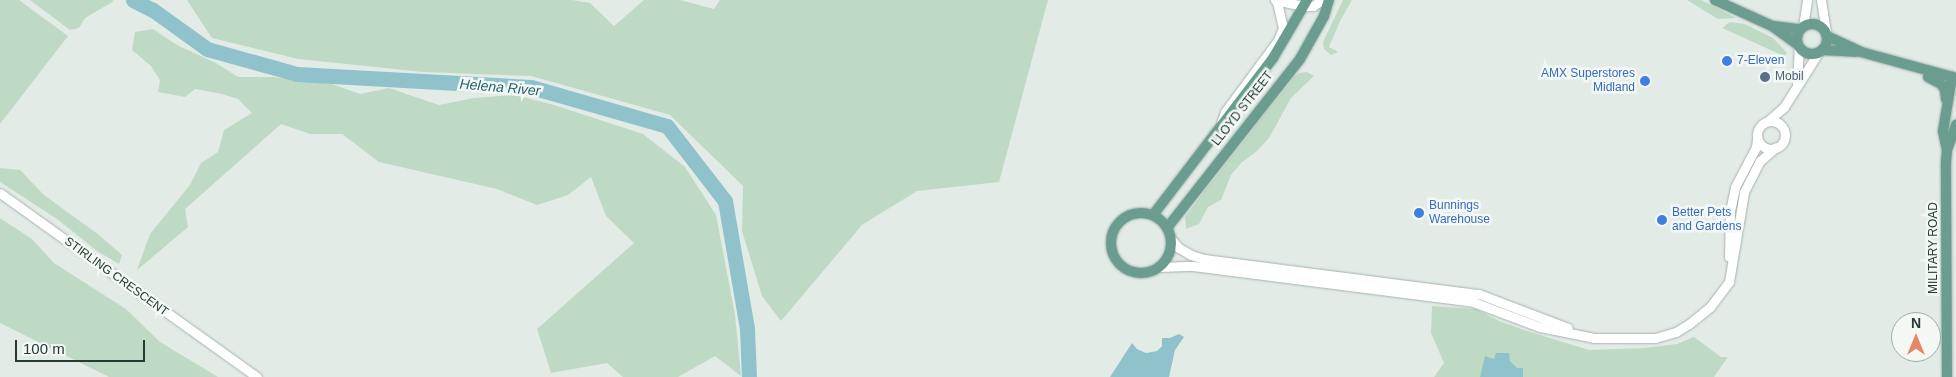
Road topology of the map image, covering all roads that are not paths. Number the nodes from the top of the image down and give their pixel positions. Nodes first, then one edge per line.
1 (1276, 0) edge
2 (1322, 0) edge
3 (1330, 0) edge
4 (1715, 0) edge
5 (1807, 0) edge
6 (1821, 0) edge
7 (1306, 3) edge
8 (1772, 26) junction
9 (1801, 27) junction
10 (1826, 34) junction
11 (1798, 46) junction
12 (1820, 52) junction
13 (1860, 52) junction
14 (1894, 62) junction
15 (1928, 77) junction
16 (1954, 81) edge
17 (1797, 83) junction
18 (1784, 107) junction
19 (1945, 110) junction
20 (1768, 121) junction
21 (1956, 125) edge
22 (1219, 128) junction
23 (1784, 133) junction
24 (1757, 139) junction
25 (1776, 148) junction
26 (1947, 150) junction
27 (0, 193) edge
28 (1153, 215) junction
29 (1167, 228) junction
30 (1171, 239) junction
31 (1159, 266) junction
32 (1951, 283) edge
33 (1718, 298) junction
34 (1594, 338) junction
35 (257, 377) edge
36 (1947, 377) edge

1 - 7 street
1 - 22 street
2 - 7 street
3 - 29 main road, LLOYD STREET
4 - 8 main road
5 - 9 street
6 - 10 street
7 - 22 main road, LLOYD STREET
8 - 9 main road
8 - 11 main road
9 - 10 main road
9 - 11 main road
10 - 12 main road
10 - 13 main road
11 - 12 main road
11 - 17 street
12 - 13 main road
12 - 17 street
13 - 14 main road
14 - 15 main road
14 - 16 main road
15 - 16 main road
15 - 19 main road
16 - 19 main road, MILITARY ROAD
17 - 18 street
18 - 20 street
18 - 23 street
19 - 26 main road, MILITARY ROAD
20 - 23 street
20 - 24 street
21 - 26 main road, MILITARY ROAD
22 - 28 main road, LLOYD STREET
23 - 25 street
24 - 25 street
24 - 33 street
25 - 33 street
26 - 32 main road, MILITARY ROAD
27 - 35 street, STIRLING CRESCENT
28 - 29 main road
28 - 31 main road
29 - 30 main road
30 - 31 main road
30 - 34 street
31 - 34 street
32 - 36 main road, MILITARY ROAD
33 - 34 street

